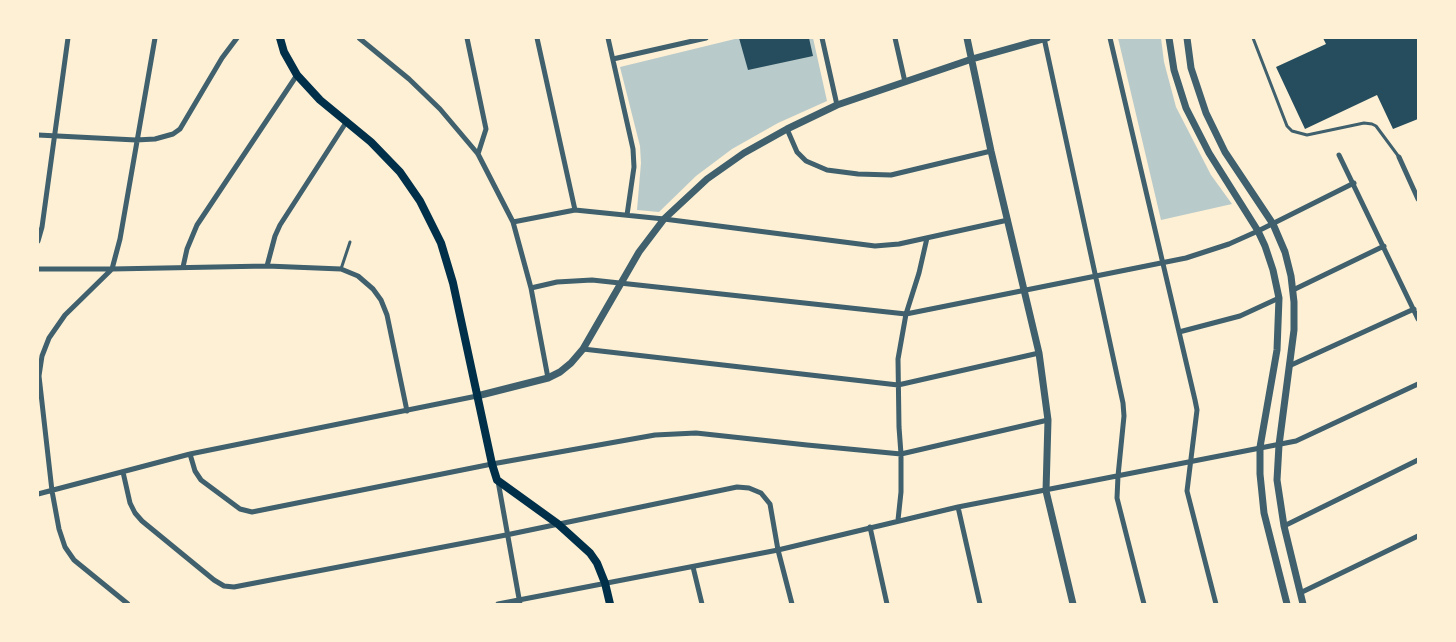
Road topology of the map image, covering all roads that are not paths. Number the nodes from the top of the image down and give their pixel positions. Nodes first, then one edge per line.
1 (68, 38) edge
2 (155, 38) edge
3 (237, 38) edge
4 (280, 38) edge
5 (358, 38) edge
6 (467, 38) edge
7 (537, 38) edge
8 (608, 38) edge
9 (677, 38) edge
10 (706, 38) edge
11 (822, 38) edge
12 (895, 38) edge
13 (967, 38) edge
14 (1045, 38) edge
15 (1110, 38) edge
16 (1169, 38) edge
17 (1186, 38) edge
18 (1253, 38) edge
19 (678, 44) junction
20 (613, 59) junction
21 (972, 59) junction
22 (296, 75) junction
23 (905, 82) junction
24 (837, 105) junction
25 (347, 122) junction
26 (787, 129) junction
27 (38, 135) edge
28 (53, 136) junction
29 (136, 140) junction
30 (991, 151) junction
31 (478, 154) junction
32 (1339, 155) dead end
33 (1399, 156) joint
34 (1354, 183) junction
35 (1418, 199) edge
36 (575, 210) junction
37 (627, 214) junction
38 (664, 218) junction
39 (1008, 220) junction
40 (513, 222) junction
41 (1273, 224) junction
42 (1258, 232) junction
43 (927, 238) junction
44 (38, 241) edge
45 (350, 242) dead end
46 (1384, 246) junction
47 (1163, 264) junction
48 (267, 266) junction
49 (184, 267) junction
50 (38, 269) edge
51 (112, 269) junction
52 (341, 269) junction
53 (1096, 277) junction
54 (620, 284) junction
55 (531, 288) junction
56 (1293, 290) junction
57 (1025, 291) junction
58 (1279, 298) junction
59 (1414, 309) junction
60 (906, 314) junction
61 (1418, 319) edge
62 (1179, 332) junction
63 (584, 349) junction
64 (1039, 353) junction
65 (1289, 366) junction
66 (548, 378) junction
67 (1418, 384) edge
68 (898, 385) junction
69 (477, 396) junction
70 (407, 410) junction
71 (1048, 420) junction
72 (1279, 445) junction
73 (1260, 447) junction
74 (190, 454) junction
75 (901, 454) junction
76 (1418, 460) edge
77 (1190, 462) junction
78 (492, 464) junction
79 (123, 472) junction
80 (1118, 476) junction
81 (498, 480) junction
82 (52, 491) junction
83 (1046, 491) junction
84 (38, 494) edge
85 (958, 507) junction
86 (898, 520) junction
87 (558, 524) junction
88 (1284, 526) junction
89 (870, 527) junction
90 (506, 535) junction
91 (1418, 536) edge
92 (778, 550) junction
93 (693, 567) junction
94 (605, 583) junction
95 (1300, 593) junction
96 (519, 602) edge
97 (128, 604) edge
98 (498, 604) edge
99 (610, 604) edge
100 (702, 604) edge
101 (792, 604) edge
102 (887, 604) edge
103 (980, 604) edge
104 (1073, 604) edge
105 (1144, 604) edge
106 (1216, 604) edge
107 (1287, 604) edge
108 (1303, 604) edge

1 - 28 street
2 - 29 street
3 - 29 street
4 - 22 main road
5 - 31 street
6 - 31 street
7 - 36 street
8 - 20 street
9 - 19 street
10 - 19 street
11 - 24 street
12 - 23 street
13 - 21 street
14 - 21 street
14 - 53 street
15 - 47 street
16 - 42 street
17 - 41 street
18 - 33 lane
19 - 20 street
20 - 37 street
21 - 23 street
21 - 30 street
22 - 25 main road
22 - 49 street
23 - 24 street
24 - 26 street
25 - 48 street
25 - 69 main road
26 - 30 street
26 - 38 street
27 - 28 street
28 - 29 street
28 - 44 street
29 - 51 street
30 - 39 street
31 - 40 street
32 - 34 street
33 - 35 street
34 - 41 street
34 - 46 street
36 - 37 street
36 - 40 street
37 - 38 street
38 - 43 street
38 - 54 street
39 - 43 street
39 - 57 street
40 - 55 street
41 - 42 street
41 - 56 street
42 - 47 street
42 - 58 street
43 - 60 street
45 - 52 lane
46 - 56 street
46 - 59 street
47 - 53 street
47 - 62 street
48 - 49 street
48 - 52 street
49 - 51 street
50 - 51 street
51 - 82 street
52 - 70 street
53 - 57 street
53 - 80 street
54 - 55 street
54 - 60 street
54 - 63 street
55 - 66 street
56 - 65 street
57 - 60 street
57 - 64 street
58 - 62 street
58 - 73 street
59 - 61 street
59 - 65 street
60 - 68 street
62 - 77 street
63 - 66 street
63 - 68 street
64 - 68 street
64 - 71 street
65 - 72 street
66 - 69 street
67 - 72 street
68 - 75 street
69 - 70 street
69 - 78 main road
70 - 74 street
71 - 75 street
71 - 83 street
72 - 73 street
72 - 88 street
73 - 77 street
73 - 107 street
74 - 78 street
74 - 79 street
75 - 78 street
75 - 86 street
76 - 88 street
77 - 80 street
77 - 106 street
78 - 81 main road
79 - 82 street
79 - 90 street
80 - 83 street
80 - 105 street
81 - 87 main road
81 - 90 street
82 - 84 street
82 - 97 street
83 - 85 street
83 - 104 street
85 - 86 street
85 - 103 street
86 - 89 street
87 - 90 street
87 - 92 street
87 - 94 main road
88 - 95 street
89 - 92 street
89 - 102 street
90 - 96 street
91 - 95 street
92 - 93 street
92 - 101 street
93 - 94 street
93 - 100 street
94 - 96 street
94 - 99 main road
95 - 108 street
96 - 98 street

